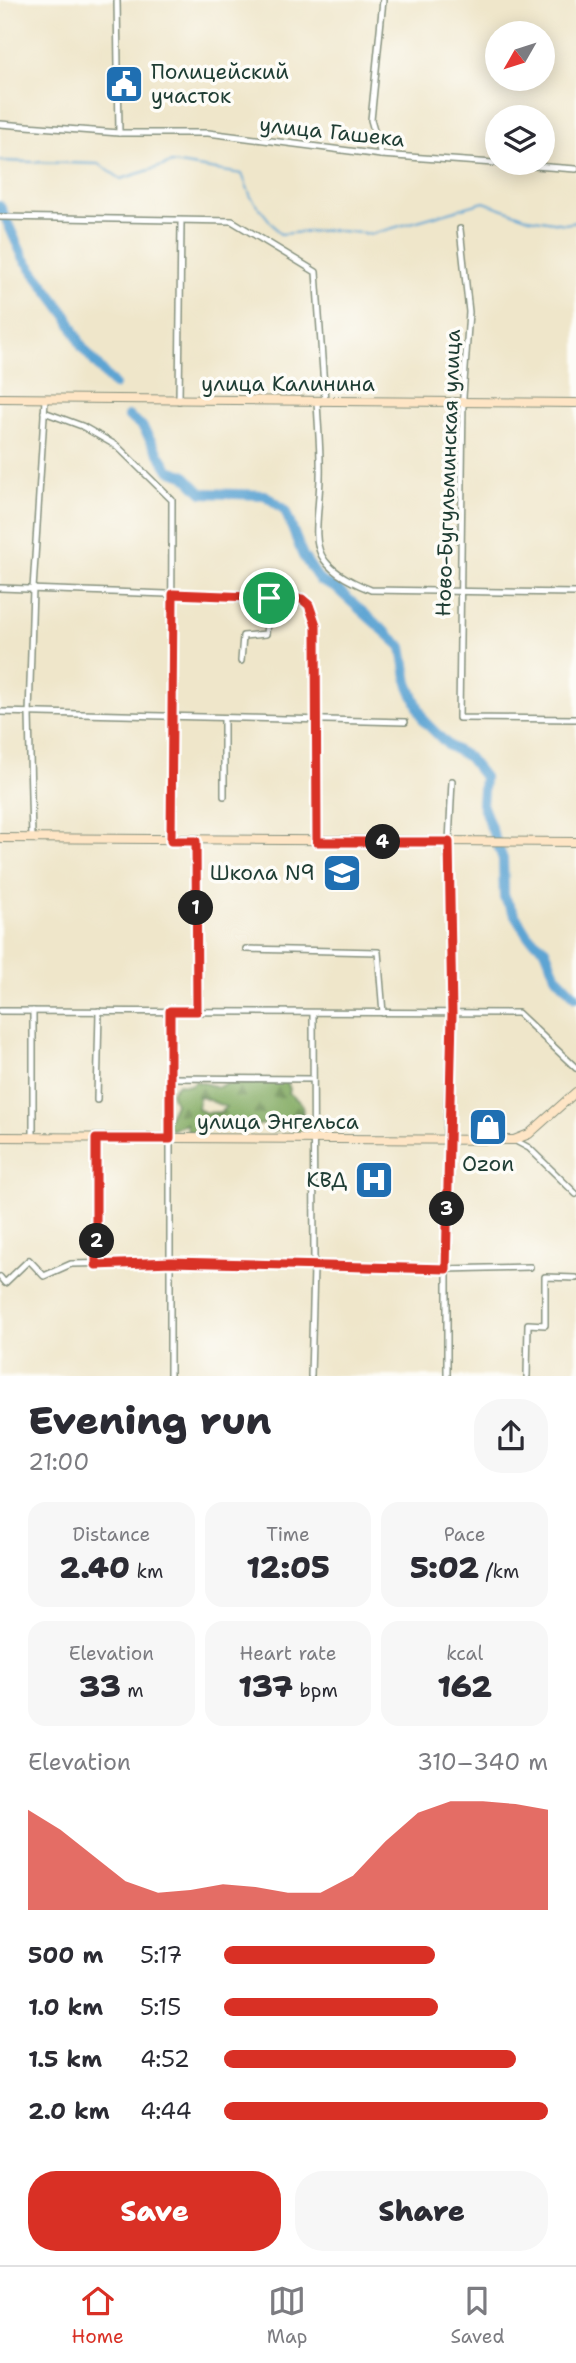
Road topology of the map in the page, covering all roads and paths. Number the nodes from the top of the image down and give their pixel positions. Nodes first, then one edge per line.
1 (117, 0) edge
2 (383, 0) edge
3 (0, 124) edge
4 (118, 133) junction
5 (381, 155) junction
6 (576, 169) edge
7 (0, 217) edge
8 (181, 223) junction
9 (460, 229) dead end
10 (0, 398) edge
11 (45, 400) junction
12 (179, 401) junction
13 (321, 401) junction
14 (463, 403) junction
15 (576, 403) edge
16 (44, 412) junction
17 (0, 588) edge
18 (33, 589) junction
19 (458, 591) junction
20 (576, 593) edge
21 (173, 594) junction
22 (269, 598) junction
23 (241, 661) dead end
24 (0, 712) edge
25 (29, 715) junction
26 (173, 718) junction
27 (224, 719) junction
28 (576, 719) edge
29 (316, 721) junction
30 (405, 722) dead end
31 (452, 781) dead end
32 (224, 796) dead end
33 (32, 837) junction
34 (0, 838) edge
35 (171, 841) junction
36 (196, 841) junction
37 (317, 842) junction
38 (449, 842) junction
39 (576, 842) edge
40 (246, 949) dead end
41 (0, 1011) edge
42 (33, 1011) junction
43 (170, 1011) junction
44 (197, 1011) junction
45 (99, 1012) junction
46 (313, 1013) junction
47 (383, 1013) junction
48 (452, 1015) junction
49 (576, 1068) edge
50 (170, 1078) junction
51 (312, 1079) junction
52 (576, 1092) edge
53 (97, 1100) dead end
54 (0, 1137) edge
55 (33, 1137) junction
56 (447, 1138) junction
57 (96, 1139) junction
58 (170, 1139) junction
59 (312, 1139) junction
60 (514, 1140) junction
61 (576, 1194) edge
62 (171, 1262) junction
63 (96, 1265) junction
64 (530, 1267) dead end
65 (314, 1268) junction
66 (446, 1269) junction
67 (0, 1277) edge
68 (576, 1278) edge
69 (170, 1376) edge
70 (312, 1376) edge
71 (447, 1376) edge
72 (527, 1376) edge

1 - 4 street
2 - 5 street
3 - 4 street, улица Гашека
4 - 5 street, улица Гашека
5 - 6 street, улица Гашека
7 - 8 street
8 - 12 street
8 - 13 street
9 - 14 street, Ново-Бугульминская улица
10 - 11 street, улица Калинина
11 - 12 street, улица Калинина
11 - 16 street
12 - 13 street, улица Калинина
13 - 14 street, улица Калинина
13 - 19 street
14 - 15 street, улица Калинина
14 - 19 street, Ново-Бугульминская улица
16 - 18 street
16 - 21 street
17 - 18 street
18 - 21 street
18 - 25 street
19 - 20 street
19 - 28 street, Ново-Бугульминская улица
21 - 22 street
21 - 26 street
22 - 23 street
22 - 29 street
24 - 25 street
25 - 26 street
25 - 33 street
26 - 27 street
26 - 35 street
27 - 29 street
27 - 32 street
29 - 30 street
29 - 37 street
31 - 38 street
33 - 34 street
33 - 35 street
35 - 36 street
36 - 37 street
36 - 44 street
37 - 38 street
38 - 39 street
38 - 48 street
40 - 47 street
41 - 42 street
42 - 45 street
42 - 55 street
43 - 44 street
43 - 45 street
43 - 50 street
44 - 46 street
45 - 53 street
46 - 47 street
46 - 51 street
47 - 48 street
48 - 49 street
48 - 56 street
50 - 51 street
50 - 58 street
51 - 59 street
52 - 60 street
54 - 55 street, улица Энгельса
55 - 57 street, улица Энгельса
56 - 59 street, улица Энгельса
56 - 60 street, улица Энгельса
56 - 66 street
57 - 58 street, улица Энгельса
57 - 63 street
58 - 59 street, улица Энгельса
58 - 62 street
59 - 65 street
60 - 61 street
62 - 63 street
62 - 65 street
62 - 69 street
63 - 67 street
64 - 66 street
65 - 66 street
65 - 70 street
66 - 71 street
68 - 72 street

